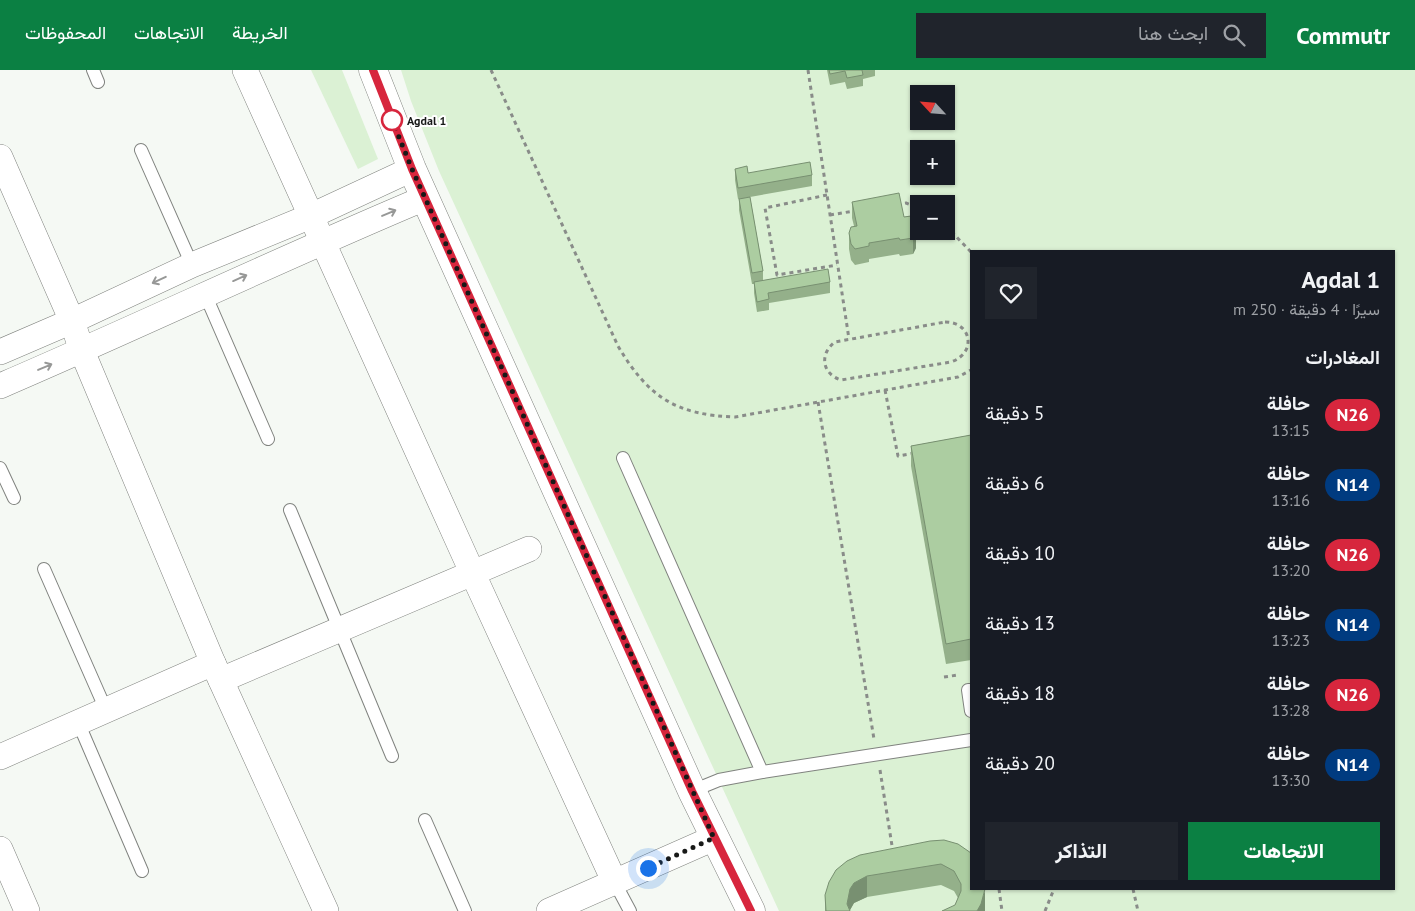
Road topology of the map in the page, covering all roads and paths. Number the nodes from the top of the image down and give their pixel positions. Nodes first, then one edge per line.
1 (245, 70) edge
2 (373, 70) edge
3 (491, 70) edge
4 (808, 70) edge
5 (141, 150) dead end
6 (0, 156) edge
7 (412, 169) junction
8 (827, 195) junction
9 (425, 198) junction
10 (896, 205) edge
11 (910, 205) edge
12 (858, 210) edge
13 (830, 215) junction
14 (311, 216) junction
15 (955, 235) edge
16 (322, 241) junction
17 (970, 251) edge
18 (192, 265) junction
19 (838, 265) junction
20 (204, 294) junction
21 (72, 321) junction
22 (850, 339) junction
23 (970, 339) edge
24 (82, 351) junction
25 (0, 352) edge
26 (970, 371) edge
27 (0, 386) edge
28 (885, 390) junction
29 (818, 402) junction
30 (268, 439) dead end
31 (916, 452) edge
32 (623, 458) dead end
33 (0, 468) edge
34 (14, 498) dead end
35 (290, 510) dead end
36 (529, 549) dead end
37 (44, 569) dead end
38 (472, 572) junction
39 (339, 629) junction
40 (217, 672) junction
41 (970, 690) edge
42 (970, 704) edge
43 (106, 710) junction
44 (78, 722) junction
45 (970, 740) edge
46 (877, 755) junction
47 (392, 756) dead end
48 (0, 757) edge
49 (762, 772) junction
50 (692, 791) junction
51 (425, 820) dead end
52 (714, 838) junction
53 (0, 849) edge
54 (894, 860) edge
55 (142, 871) dead end
56 (615, 883) junction
57 (999, 890) edge
58 (1054, 890) edge
59 (1133, 890) edge
60 (27, 911) edge
61 (326, 911) edge
62 (465, 911) edge
63 (549, 911) edge
64 (630, 911) edge
65 (751, 911) edge
66 (1002, 911) edge
67 (1045, 911) edge
68 (1138, 911) edge

1 - 14 street
2 - 7 main road
3 - 29 path
4 - 8 path
5 - 18 lane
6 - 21 street
7 - 9 main road
7 - 14 street
8 - 13 path
8 - 19 path
16 -> 9 street
9 - 50 main road
10 - 11 path
12 - 13 path
13 - 19 path
14 - 16 street
14 - 18 street
15 - 17 path
20 -> 16 street
16 - 38 street
18 -> 21 street
19 - 22 path
20 - 24 street
20 - 30 lane
21 - 24 street
21 - 25 street
22 - 23 path
22 - 23 path
27 -> 24 street
24 - 40 street
26 - 28 path
28 - 29 path
28 - 31 path
29 - 46 path
32 - 49 lane
33 - 34 lane
35 - 39 lane
36 - 38 street
37 - 43 lane
38 - 39 street
38 - 56 street
39 - 40 street
39 - 47 lane
40 - 43 street
40 - 61 street
41 - 42 lane
43 - 44 street
44 - 48 street
44 - 55 lane
45 - 46 lane
46 - 49 lane
46 - 54 path
49 - 50 lane
50 - 52 main road
51 - 62 lane
52 - 56 street
52 - 65 main road
53 - 60 street
56 - 63 street
56 - 64 lane
57 - 66 path
58 - 67 path
59 - 68 path

